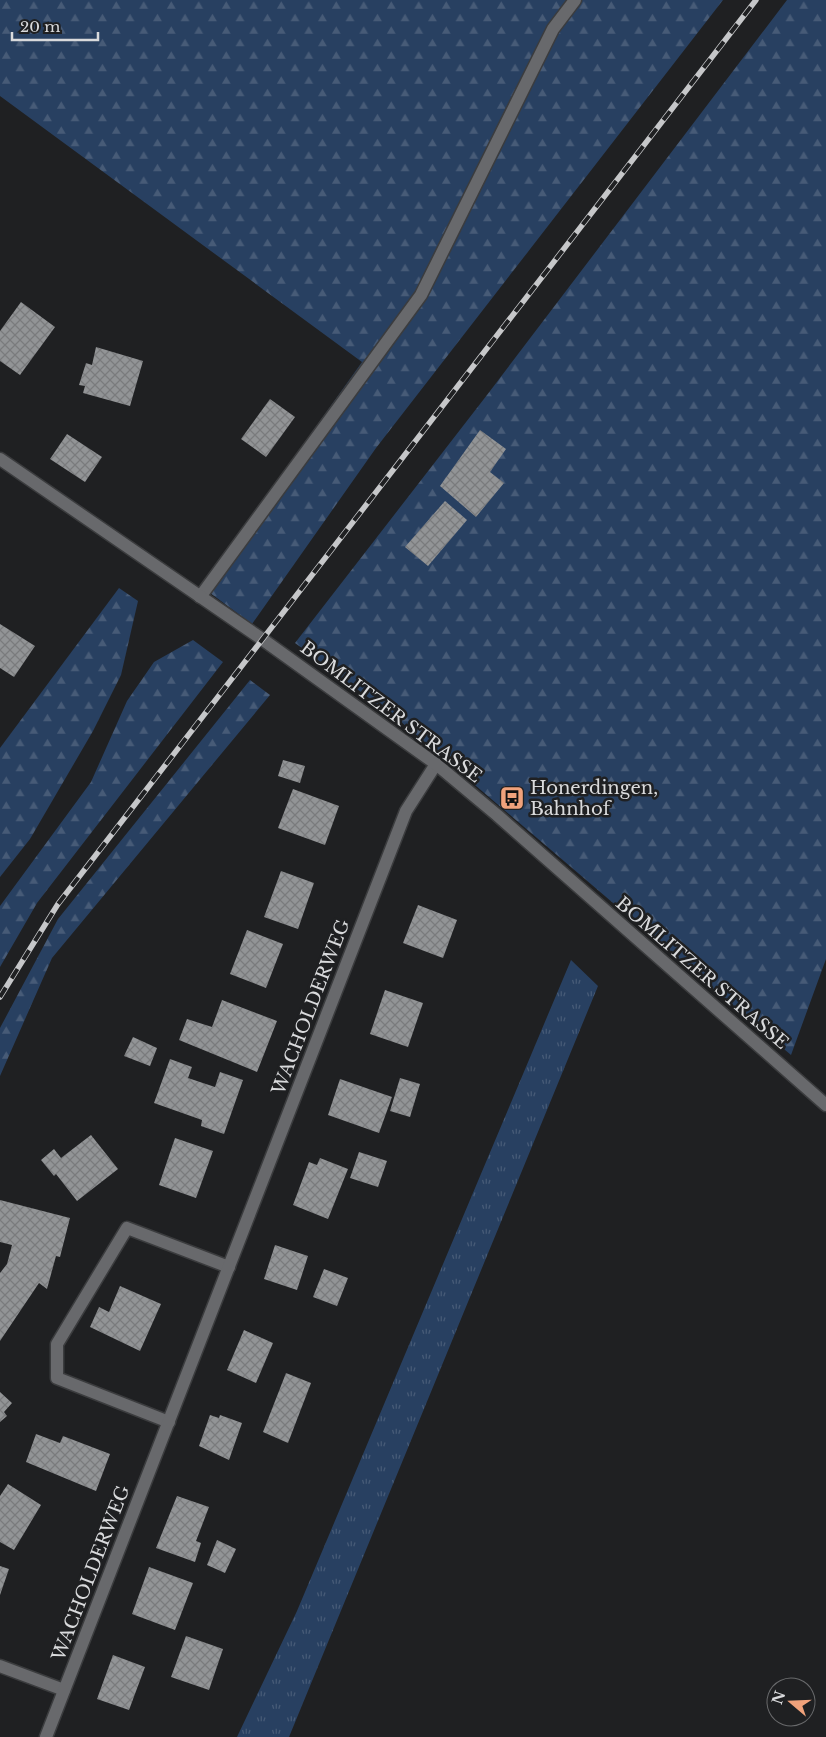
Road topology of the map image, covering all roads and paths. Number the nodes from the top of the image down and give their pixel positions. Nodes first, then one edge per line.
1 (576, 0) edge
2 (0, 459) edge
3 (200, 597) junction
4 (436, 764) junction
5 (826, 1105) edge
6 (229, 1267) junction
7 (169, 1422) junction
8 (0, 1666) edge
9 (64, 1690) junction
10 (46, 1737) edge

1 - 3 street
2 - 3 street, BOMLITZER STRASSE
3 - 4 street, BOMLITZER STRASSE
4 - 5 street, BOMLITZER STRASSE
4 - 6 street, WACHOLDERWEG
6 - 7 street, WACHOLDERWEG
6 - 7 street
7 - 9 street, WACHOLDERWEG
8 - 9 street
9 - 10 street, WACHOLDERWEG

